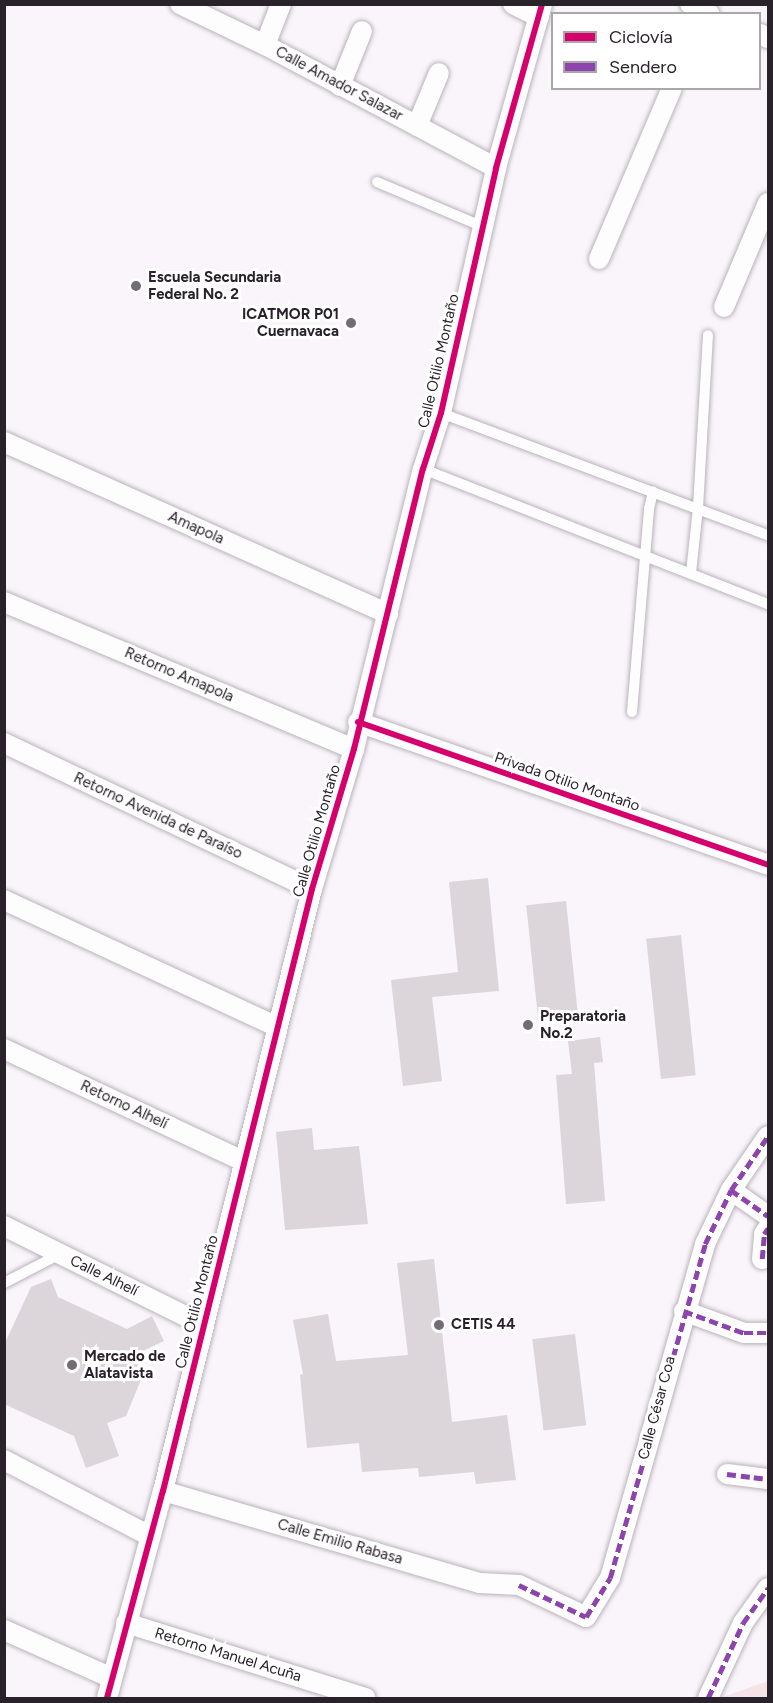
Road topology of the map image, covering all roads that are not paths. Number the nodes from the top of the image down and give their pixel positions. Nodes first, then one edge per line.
1 (281, 4) edge
2 (513, 4) edge
3 (181, 5) edge
4 (541, 11) edge
5 (362, 31) dead end
6 (265, 45) junction
7 (438, 73) dead end
8 (340, 86) junction
9 (671, 90) edge
10 (417, 126) junction
11 (496, 168) junction
12 (377, 182) dead end
13 (768, 203) edge
14 (481, 226) junction
15 (599, 260) dead end
16 (724, 307) dead end
17 (708, 335) dead end
18 (441, 413) junction
19 (4, 442) edge
20 (423, 469) junction
21 (653, 491) junction
22 (698, 508) junction
23 (768, 536) edge
24 (645, 556) junction
25 (691, 573) junction
26 (4, 602) edge
27 (768, 603) edge
28 (388, 614) junction
29 (632, 712) dead end
30 (358, 722) junction
31 (4, 743) edge
32 (354, 748) junction
33 (768, 865) edge
34 (312, 890) junction
35 (4, 900) edge
36 (277, 1027) junction
37 (4, 1049) edge
38 (768, 1136) edge
39 (243, 1161) junction
40 (731, 1190) junction
41 (768, 1216) edge
42 (4, 1226) edge
43 (768, 1228) edge
44 (60, 1254) junction
45 (762, 1259) dead end
46 (4, 1283) edge
47 (684, 1311) junction
48 (204, 1325) junction
49 (768, 1333) edge
50 (4, 1460) edge
51 (726, 1474) dead end
52 (768, 1479) edge
53 (163, 1491) junction
54 (150, 1536) junction
55 (519, 1584) joint
56 (768, 1588) edge
57 (126, 1623) junction
58 (4, 1630) edge
59 (112, 1678) junction
60 (106, 1698) edge
61 (366, 1698) edge
62 (708, 1698) edge

1 - 6 street
2 - 4 street
3 - 6 street, Calle Amador Salazar
4 - 11 street, Calle Otilio Montaño
5 - 8 street
6 - 8 street, Calle Amador Salazar
7 - 10 street
8 - 10 street, Calle Amador Salazar
9 - 15 street
10 - 11 street, Calle Amador Salazar
11 - 14 street, Calle Otilio Montaño
12 - 14 lane
13 - 16 street
14 - 18 street, Calle Otilio Montaño
17 - 22 lane
18 - 20 street, Calle Otilio Montaño
18 - 21 lane
19 - 28 street, Amapola
20 - 24 lane
20 - 28 street, Calle Otilio Montaño
21 - 22 lane
21 - 24 lane
22 - 23 lane
22 - 25 lane
24 - 25 lane
24 - 29 lane
25 - 27 lane
26 - 32 street, Retorno Amapola
28 - 30 street, Calle Otilio Montaño
30 - 32 street, Calle Otilio Montaño
30 - 33 street, Privada Otilio Montaño
31 - 34 street, Retorno Avenida de Paraíso
32 - 34 street, Calle Otilio Montaño
34 - 36 street, Calle Otilio Montaño
35 - 36 street
36 - 39 street, Calle Otilio Montaño
37 - 39 street, Retorno Alhelí
38 - 40 street, Calle César Coa
39 - 48 street, Calle Otilio Montaño
40 - 41 street
40 - 47 street, Calle César Coa
42 - 44 street, Calle Alhelí
43 - 45 street
44 - 46 lane
44 - 48 street, Calle Alhelí
47 - 49 street
47 - 55 street, Calle César Coa
48 - 53 street, Calle Otilio Montaño
50 - 54 street
51 - 52 street
53 - 54 street, Calle Otilio Montaño
53 - 55 street, Calle Emilio Rabasa
54 - 57 street, Calle Otilio Montaño
56 - 62 street
57 - 59 street, Calle Otilio Montaño
57 - 61 street, Retorno Manuel Acuña
58 - 59 street
59 - 60 street, Calle Otilio Montaño

